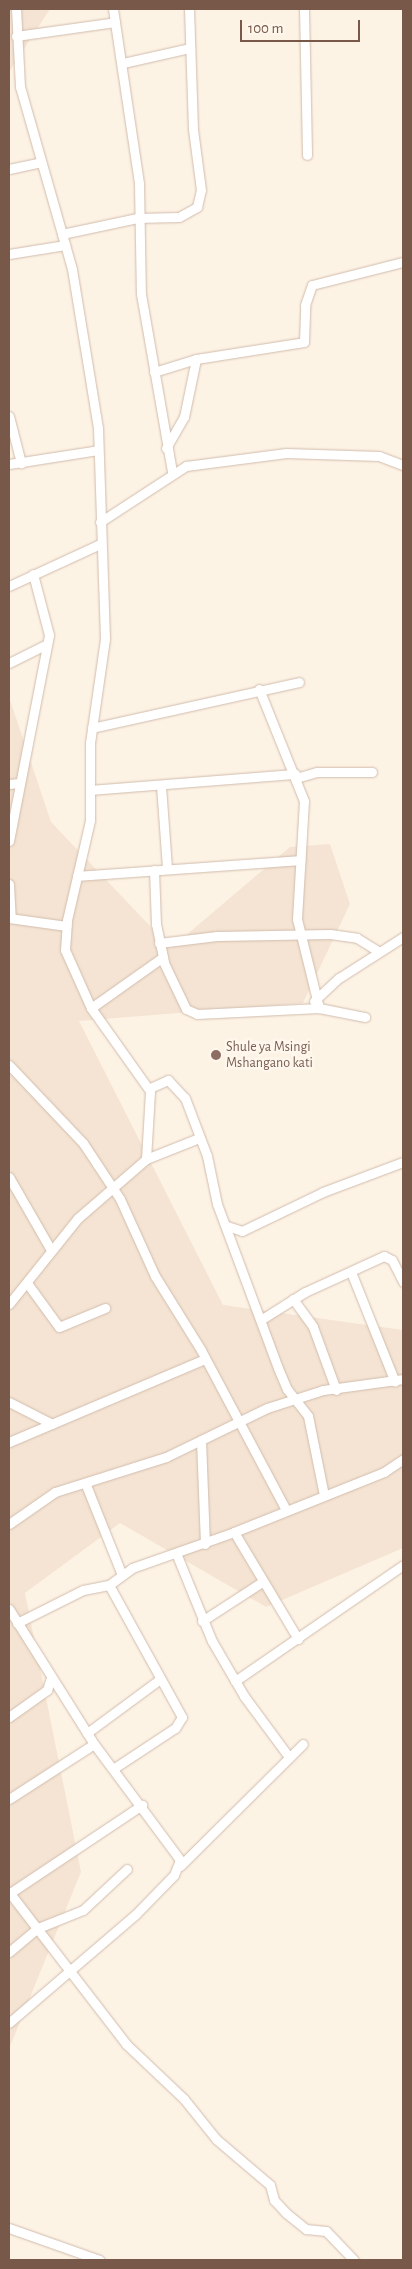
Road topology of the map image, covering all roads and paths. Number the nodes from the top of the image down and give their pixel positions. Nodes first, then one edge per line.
1 (16, 9) edge
2 (113, 9) edge
3 (189, 9) edge
4 (304, 9) edge
5 (115, 22) junction
6 (16, 36) junction
7 (190, 48) junction
8 (123, 63) junction
9 (307, 155) dead end
10 (40, 162) junction
11 (9, 169) edge
12 (137, 218) junction
13 (62, 234) junction
14 (65, 245) junction
15 (9, 254) edge
16 (403, 262) edge
17 (196, 359) junction
18 (154, 372) junction
19 (9, 416) edge
20 (166, 448) junction
21 (98, 450) junction
22 (21, 463) junction
23 (9, 464) edge
24 (403, 464) edge
25 (172, 472) junction
26 (100, 522) junction
27 (100, 544) junction
28 (33, 574) junction
29 (9, 586) edge
30 (47, 644) junction
31 (9, 663) edge
32 (299, 682) dead end
33 (259, 689) junction
34 (92, 728) junction
35 (372, 772) dead end
36 (296, 776) junction
37 (19, 783) junction
38 (9, 784) edge
39 (161, 786) junction
40 (91, 790) junction
41 (9, 841) edge
42 (300, 860) junction
43 (167, 868) junction
44 (154, 870) junction
45 (78, 876) junction
46 (9, 884) edge
47 (10, 918) edge
48 (66, 926) junction
49 (299, 936) junction
50 (403, 937) edge
51 (159, 943) junction
52 (379, 952) junction
53 (162, 957) junction
54 (316, 998) junction
55 (91, 1008) junction
56 (308, 1008) junction
57 (319, 1008) junction
58 (365, 1017) dead end
59 (9, 1065) edge
60 (150, 1088) junction
61 (199, 1138) junction
62 (146, 1159) junction
63 (403, 1162) edge
64 (9, 1177) edge
65 (112, 1186) junction
66 (226, 1226) junction
67 (51, 1250) junction
68 (351, 1272) junction
69 (403, 1282) edge
70 (27, 1283) junction
71 (293, 1299) junction
72 (9, 1304) edge
73 (106, 1308) dead end
74 (262, 1320) junction
75 (205, 1359) junction
76 (399, 1380) edge
77 (336, 1390) junction
78 (295, 1400) junction
79 (9, 1402) edge
80 (236, 1421) junction
81 (52, 1424) junction
82 (201, 1440) junction
83 (9, 1442) edge
84 (403, 1459) edge
85 (86, 1485) junction
86 (324, 1495) junction
87 (286, 1510) junction
88 (9, 1524) edge
89 (234, 1532) junction
90 (205, 1544) junction
91 (176, 1553) junction
92 (403, 1565) edge
93 (122, 1575) junction
94 (262, 1582) junction
95 (109, 1585) junction
96 (9, 1609) edge
97 (202, 1621) junction
98 (17, 1623) junction
99 (298, 1640) junction
100 (51, 1678) junction
101 (159, 1680) junction
102 (235, 1681) junction
103 (9, 1717) edge
104 (87, 1733) junction
105 (94, 1744) junction
106 (303, 1744) dead end
107 (289, 1756) junction
108 (113, 1769) junction
109 (9, 1799) edge
110 (142, 1805) junction
111 (180, 1866) junction
112 (126, 1869) dead end
113 (9, 1892) edge
114 (38, 1928) junction
115 (9, 1952) edge
116 (67, 1971) junction
117 (9, 2023) edge
118 (9, 2228) edge
119 (100, 2260) edge
120 (354, 2260) edge

1 - 6 street
2 - 5 street
3 - 7 street
4 - 9 street
5 - 6 street
5 - 8 street
6 - 10 street
7 - 8 street
7 - 12 street
8 - 12 street
10 - 11 street
10 - 13 street
12 - 13 street
12 - 18 street
13 - 14 street
14 - 15 street
14 - 21 street
16 - 17 street
17 - 18 street
17 - 20 street
18 - 20 street
19 - 22 street
20 - 25 street
21 - 22 street
21 - 26 street
22 - 23 street
24 - 25 street
25 - 26 street
26 - 27 street
27 - 28 street
27 - 34 street
28 - 29 street
28 - 30 street
30 - 31 street
30 - 37 street
32 - 33 street
33 - 34 street
33 - 36 street
34 - 40 street
35 - 36 street
36 - 39 street
36 - 42 street
37 - 38 street
37 - 41 street
39 - 40 street
39 - 43 street
40 - 45 street
42 - 43 street
42 - 49 street
43 - 44 street
44 - 45 street
44 - 51 street
45 - 48 street
46 - 47 street
47 - 48 street
48 - 55 street
49 - 51 street
49 - 52 street
49 - 54 street
50 - 52 street
51 - 53 street
52 - 54 street
53 - 55 street
53 - 56 street
54 - 56 street
54 - 57 street
55 - 60 street
56 - 57 street
57 - 58 street
59 - 65 street
60 - 61 street
60 - 62 street
61 - 62 street
61 - 66 street
62 - 65 street
63 - 66 street
64 - 67 street
65 - 67 street
65 - 75 street
66 - 74 street
67 - 70 street
68 - 69 street
68 - 71 street
68 - 76 street
70 - 72 street
70 - 73 street
71 - 74 street
71 - 77 street
74 - 78 street
75 - 80 street
75 - 81 street
76 - 77 street
77 - 78 street
78 - 80 street
78 - 86 street
79 - 81 street
80 - 82 street
80 - 87 street
81 - 83 street
82 - 85 street
82 - 90 street
84 - 86 street
85 - 88 street
85 - 93 street
86 - 87 street
87 - 89 street
89 - 90 street
89 - 94 street
90 - 91 street
91 - 93 street
91 - 97 street
92 - 99 street
93 - 95 street
94 - 97 street
94 - 99 street
95 - 98 street
95 - 101 street
96 - 98 street
97 - 102 street
98 - 100 street
99 - 102 street
100 - 103 street
100 - 104 street
101 - 104 street
101 - 108 street
102 - 107 street
104 - 105 street
105 - 108 street
105 - 109 street
106 - 107 street
107 - 111 street
108 - 110 street
110 - 111 street
110 - 113 street
111 - 116 street
112 - 114 street
113 - 114 street
114 - 115 street
114 - 116 street
116 - 117 street
116 - 120 street
118 - 119 street

